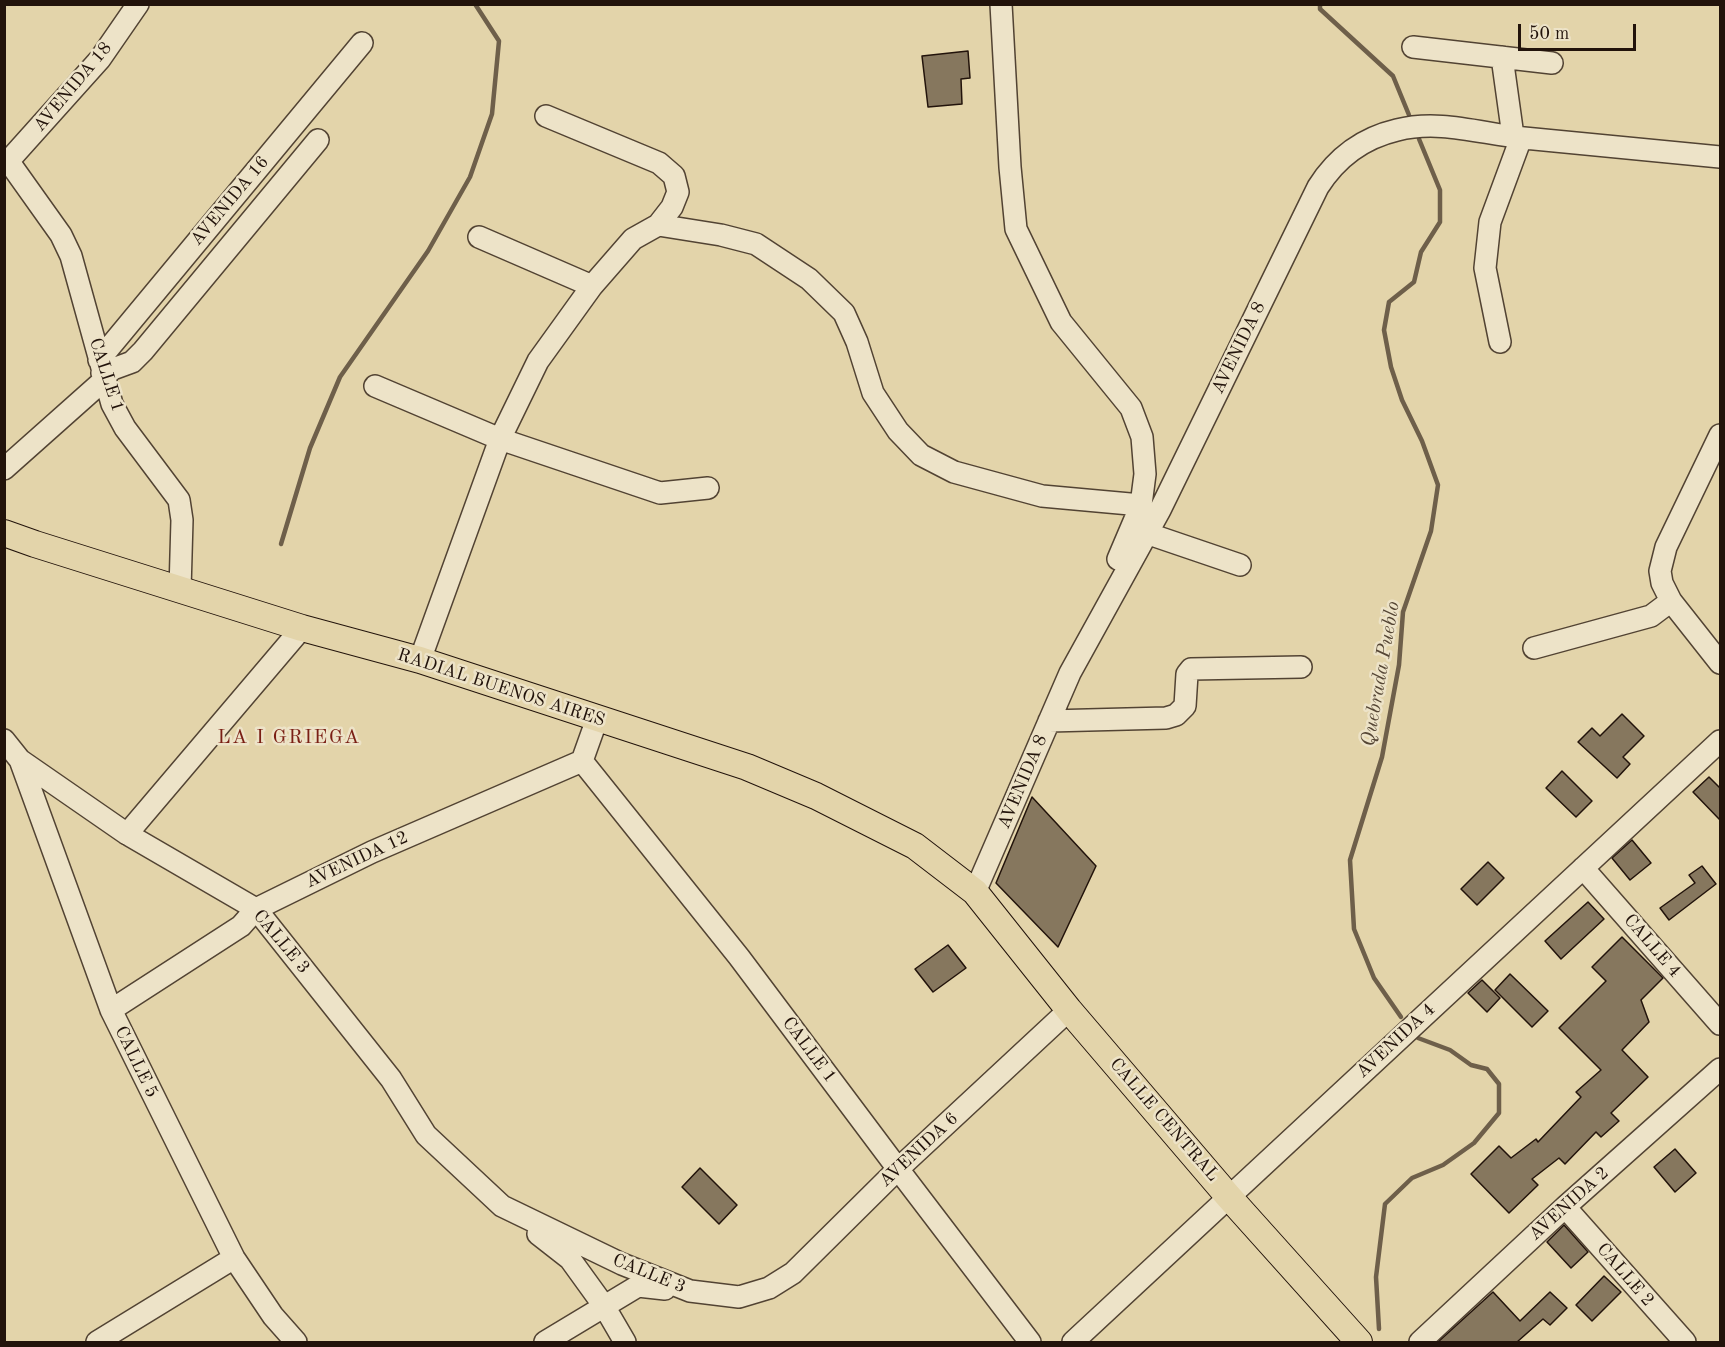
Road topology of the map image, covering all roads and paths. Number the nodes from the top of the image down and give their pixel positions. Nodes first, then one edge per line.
1 (138, 4) edge
2 (1001, 4) edge
3 (362, 43) dead end
4 (1413, 46) dead end
5 (1502, 57) junction
6 (1552, 63) dead end
7 (546, 116) dead end
8 (1517, 137) junction
9 (318, 140) dead end
10 (1720, 157) edge
11 (7, 164) edge
12 (658, 225) junction
13 (479, 237) dead end
14 (592, 286) junction
15 (1500, 342) dead end
16 (101, 371) junction
17 (375, 386) dead end
18 (1720, 435) edge
19 (500, 439) junction
20 (4, 469) edge
21 (708, 488) dead end
22 (1141, 505) junction
23 (4, 533) edge
24 (1146, 533) junction
25 (1240, 565) dead end
26 (180, 590) junction
27 (1671, 602) junction
28 (302, 628) junction
29 (1534, 648) dead end
30 (420, 660) junction
31 (1720, 663) edge
32 (1301, 667) dead end
33 (1070, 673) junction
34 (597, 719) junction
35 (1049, 721) junction
36 (1720, 741) edge
37 (11, 752) edge
38 (582, 762) junction
39 (127, 834) junction
40 (1583, 868) junction
41 (975, 892) junction
42 (256, 909) junction
43 (111, 1010) junction
44 (1070, 1010) junction
45 (1720, 1024) edge
46 (1720, 1069) edge
47 (898, 1169) junction
48 (1228, 1196) junction
49 (502, 1206) junction
50 (1565, 1207) junction
51 (234, 1258) junction
52 (769, 1288) joint
53 (690, 1291) junction
54 (604, 1306) junction
55 (97, 1342) edge
56 (296, 1342) edge
57 (545, 1342) edge
58 (625, 1342) edge
59 (1030, 1342) edge
60 (1073, 1342) edge
61 (1359, 1342) edge
62 (1420, 1342) edge
63 (1685, 1342) edge

1 - 11 street, AVENIDA 18
2 - 22 street
3 - 16 street, AVENIDA 16
4 - 5 street
5 - 6 street
5 - 8 street
7 - 12 street
8 - 10 street, AVENIDA 8
8 - 15 street
8 - 24 street, AVENIDA 8
9 - 16 street
11 - 16 street, CALLE 1
12 - 14 street
12 - 22 street
13 - 14 street
14 - 19 street
16 - 20 street, AVENIDA 16
16 - 26 street, CALLE 1
17 - 19 street
18 - 27 street
19 - 21 street
19 - 30 street
22 - 33 street
23 - 26 main road, RADIAL BUENOS AIRES
24 - 25 street
24 - 33 street, AVENIDA 8
26 - 28 main road, RADIAL BUENOS AIRES
27 - 29 street
27 - 31 street
28 - 30 main road, RADIAL BUENOS AIRES
28 - 39 street
30 - 34 main road, RADIAL BUENOS AIRES
32 - 35 street
33 - 35 street, AVENIDA 8
34 - 38 street
34 - 41 main road, RADIAL BUENOS AIRES
35 - 41 street, AVENIDA 8
36 - 40 street, AVENIDA 4
37 - 39 street, CALLE 3
37 - 43 street, CALLE 5
38 - 42 street, AVENIDA 12
38 - 47 street, CALLE 1
39 - 42 street, CALLE 3
40 - 45 street, CALLE 4
40 - 48 street, AVENIDA 4
41 - 44 main road, CALLE CENTRAL
42 - 43 street, AVENIDA 12
42 - 49 street, CALLE 3
43 - 51 street, CALLE 5
44 - 47 street, AVENIDA 6
44 - 48 main road, CALLE CENTRAL
46 - 50 street, AVENIDA 2
47 - 52 street, AVENIDA 6
47 - 59 street, CALLE 1
48 - 60 street, AVENIDA 4
48 - 61 main road, CALLE CENTRAL
49 - 53 street, CALLE 3
49 - 54 street, CALLE 3
50 - 62 street, AVENIDA 2
50 - 63 street, CALLE 2
51 - 55 street
51 - 56 street, CALLE 5
52 - 53 street, CALLE 3
53 - 54 street
54 - 57 street
54 - 58 street, CALLE 3

